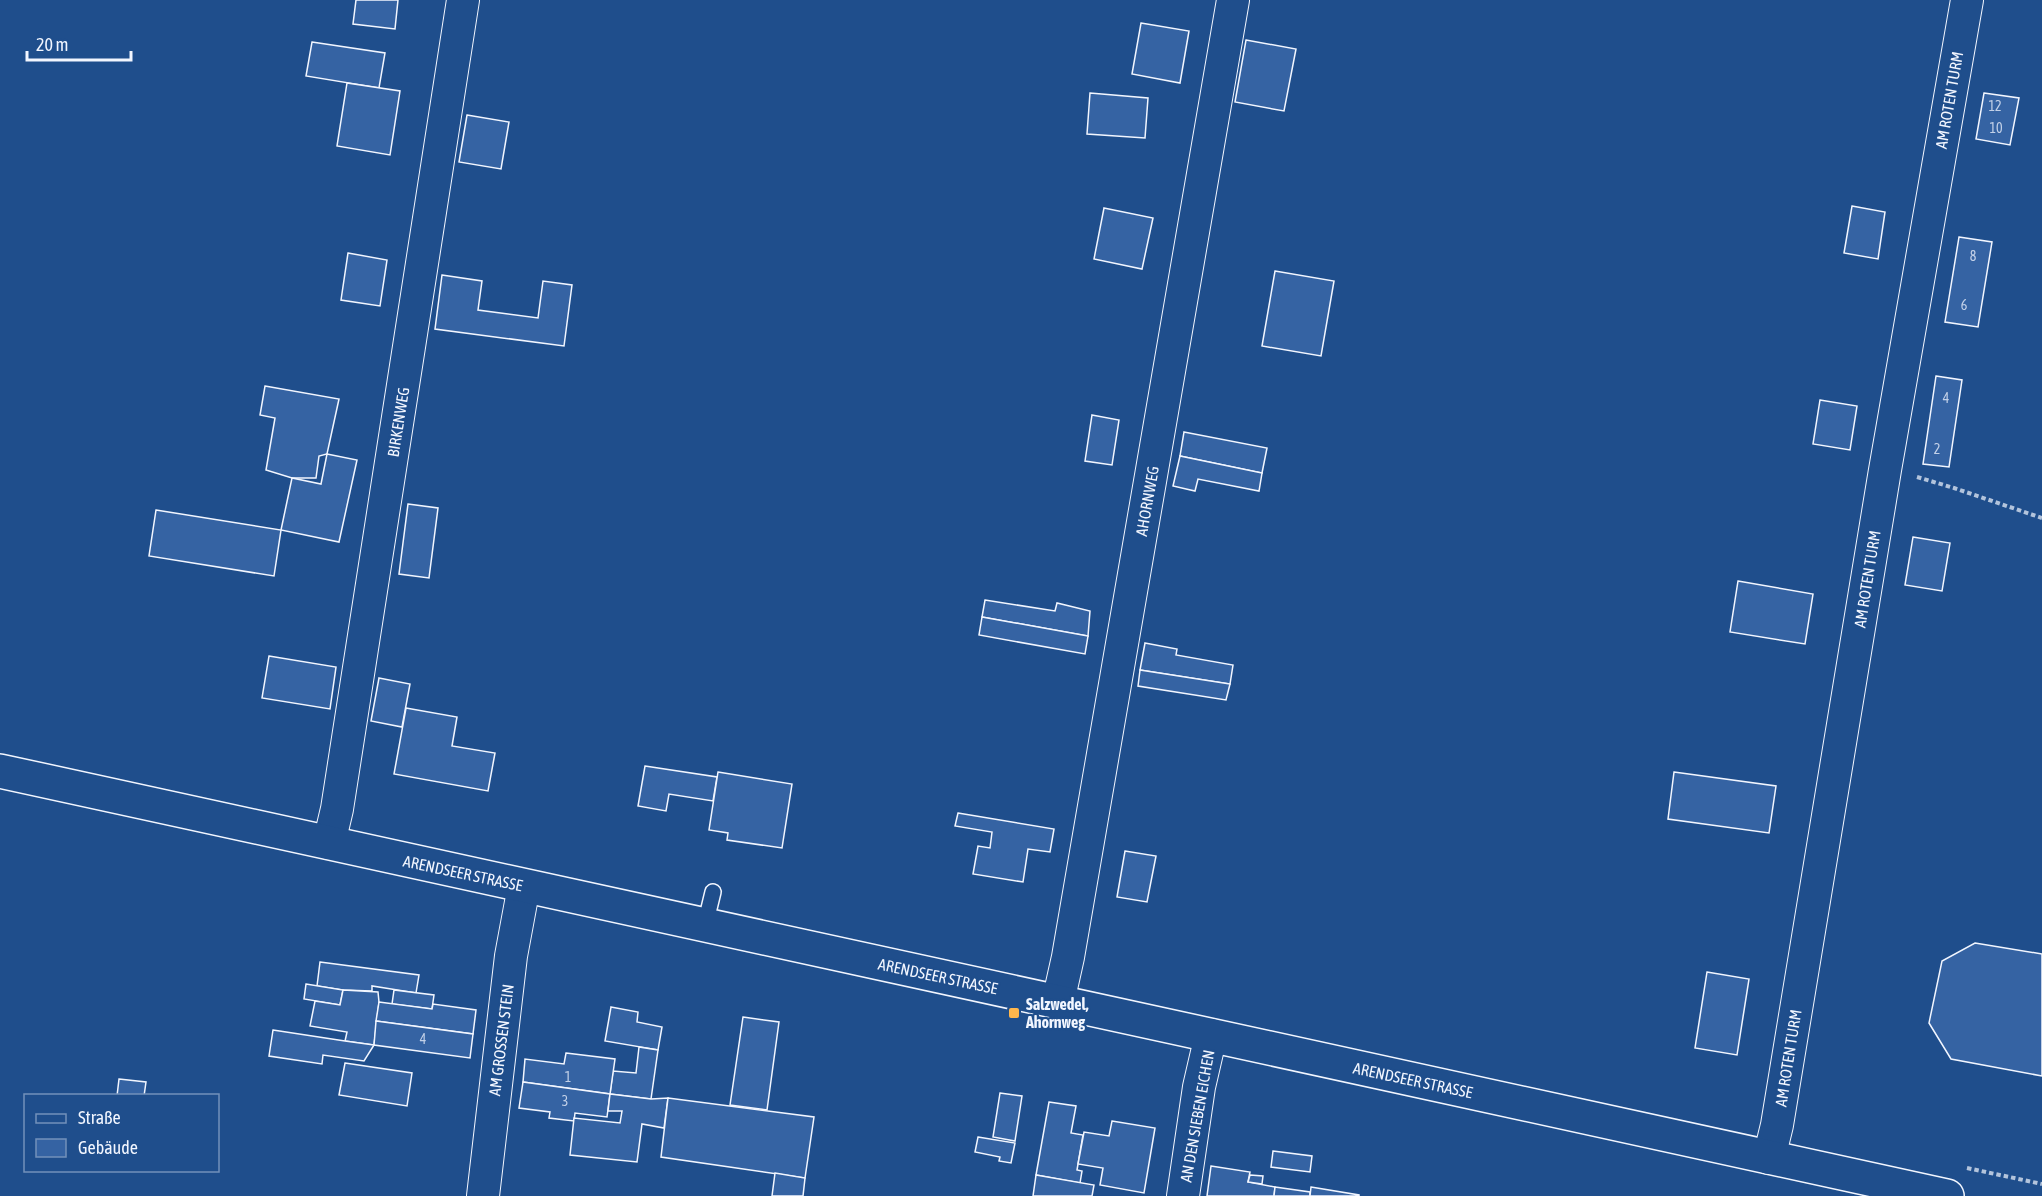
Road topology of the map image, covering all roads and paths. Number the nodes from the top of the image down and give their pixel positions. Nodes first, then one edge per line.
1 (463, 0) edge
2 (1233, 0) edge
3 (1967, 0) edge
4 (1885, 470) junction
5 (2042, 518) edge
6 (0, 771) edge
7 (329, 843) junction
8 (524, 886) junction
9 (713, 892) dead end
10 (705, 925) junction
11 (1058, 1002) junction
12 (1211, 1035) junction
13 (1769, 1158) junction
14 (1857, 1186) edge
15 (483, 1196) edge
16 (1183, 1196) edge
17 (1947, 1196) edge

1 - 7 street, BIRKENWEG
2 - 11 street, AHORNWEG
3 - 4 street, AM ROTEN TURM
4 - 5 path
4 - 13 street, AM ROTEN TURM
6 - 7 main road, ARENDSEER STRASSE
7 - 8 main road, ARENDSEER STRASSE
8 - 10 main road, ARENDSEER STRASSE
8 - 15 street, AM GROSSEN STEIN
9 - 10 lane
10 - 11 main road, ARENDSEER STRASSE
11 - 12 main road, ARENDSEER STRASSE
12 - 13 main road, ARENDSEER STRASSE
12 - 16 street, AN DEN SIEBEN EICHEN
13 - 14 main road, ARENDSEER STRASSE
14 - 17 main road, ARENDSEER STRASSE

